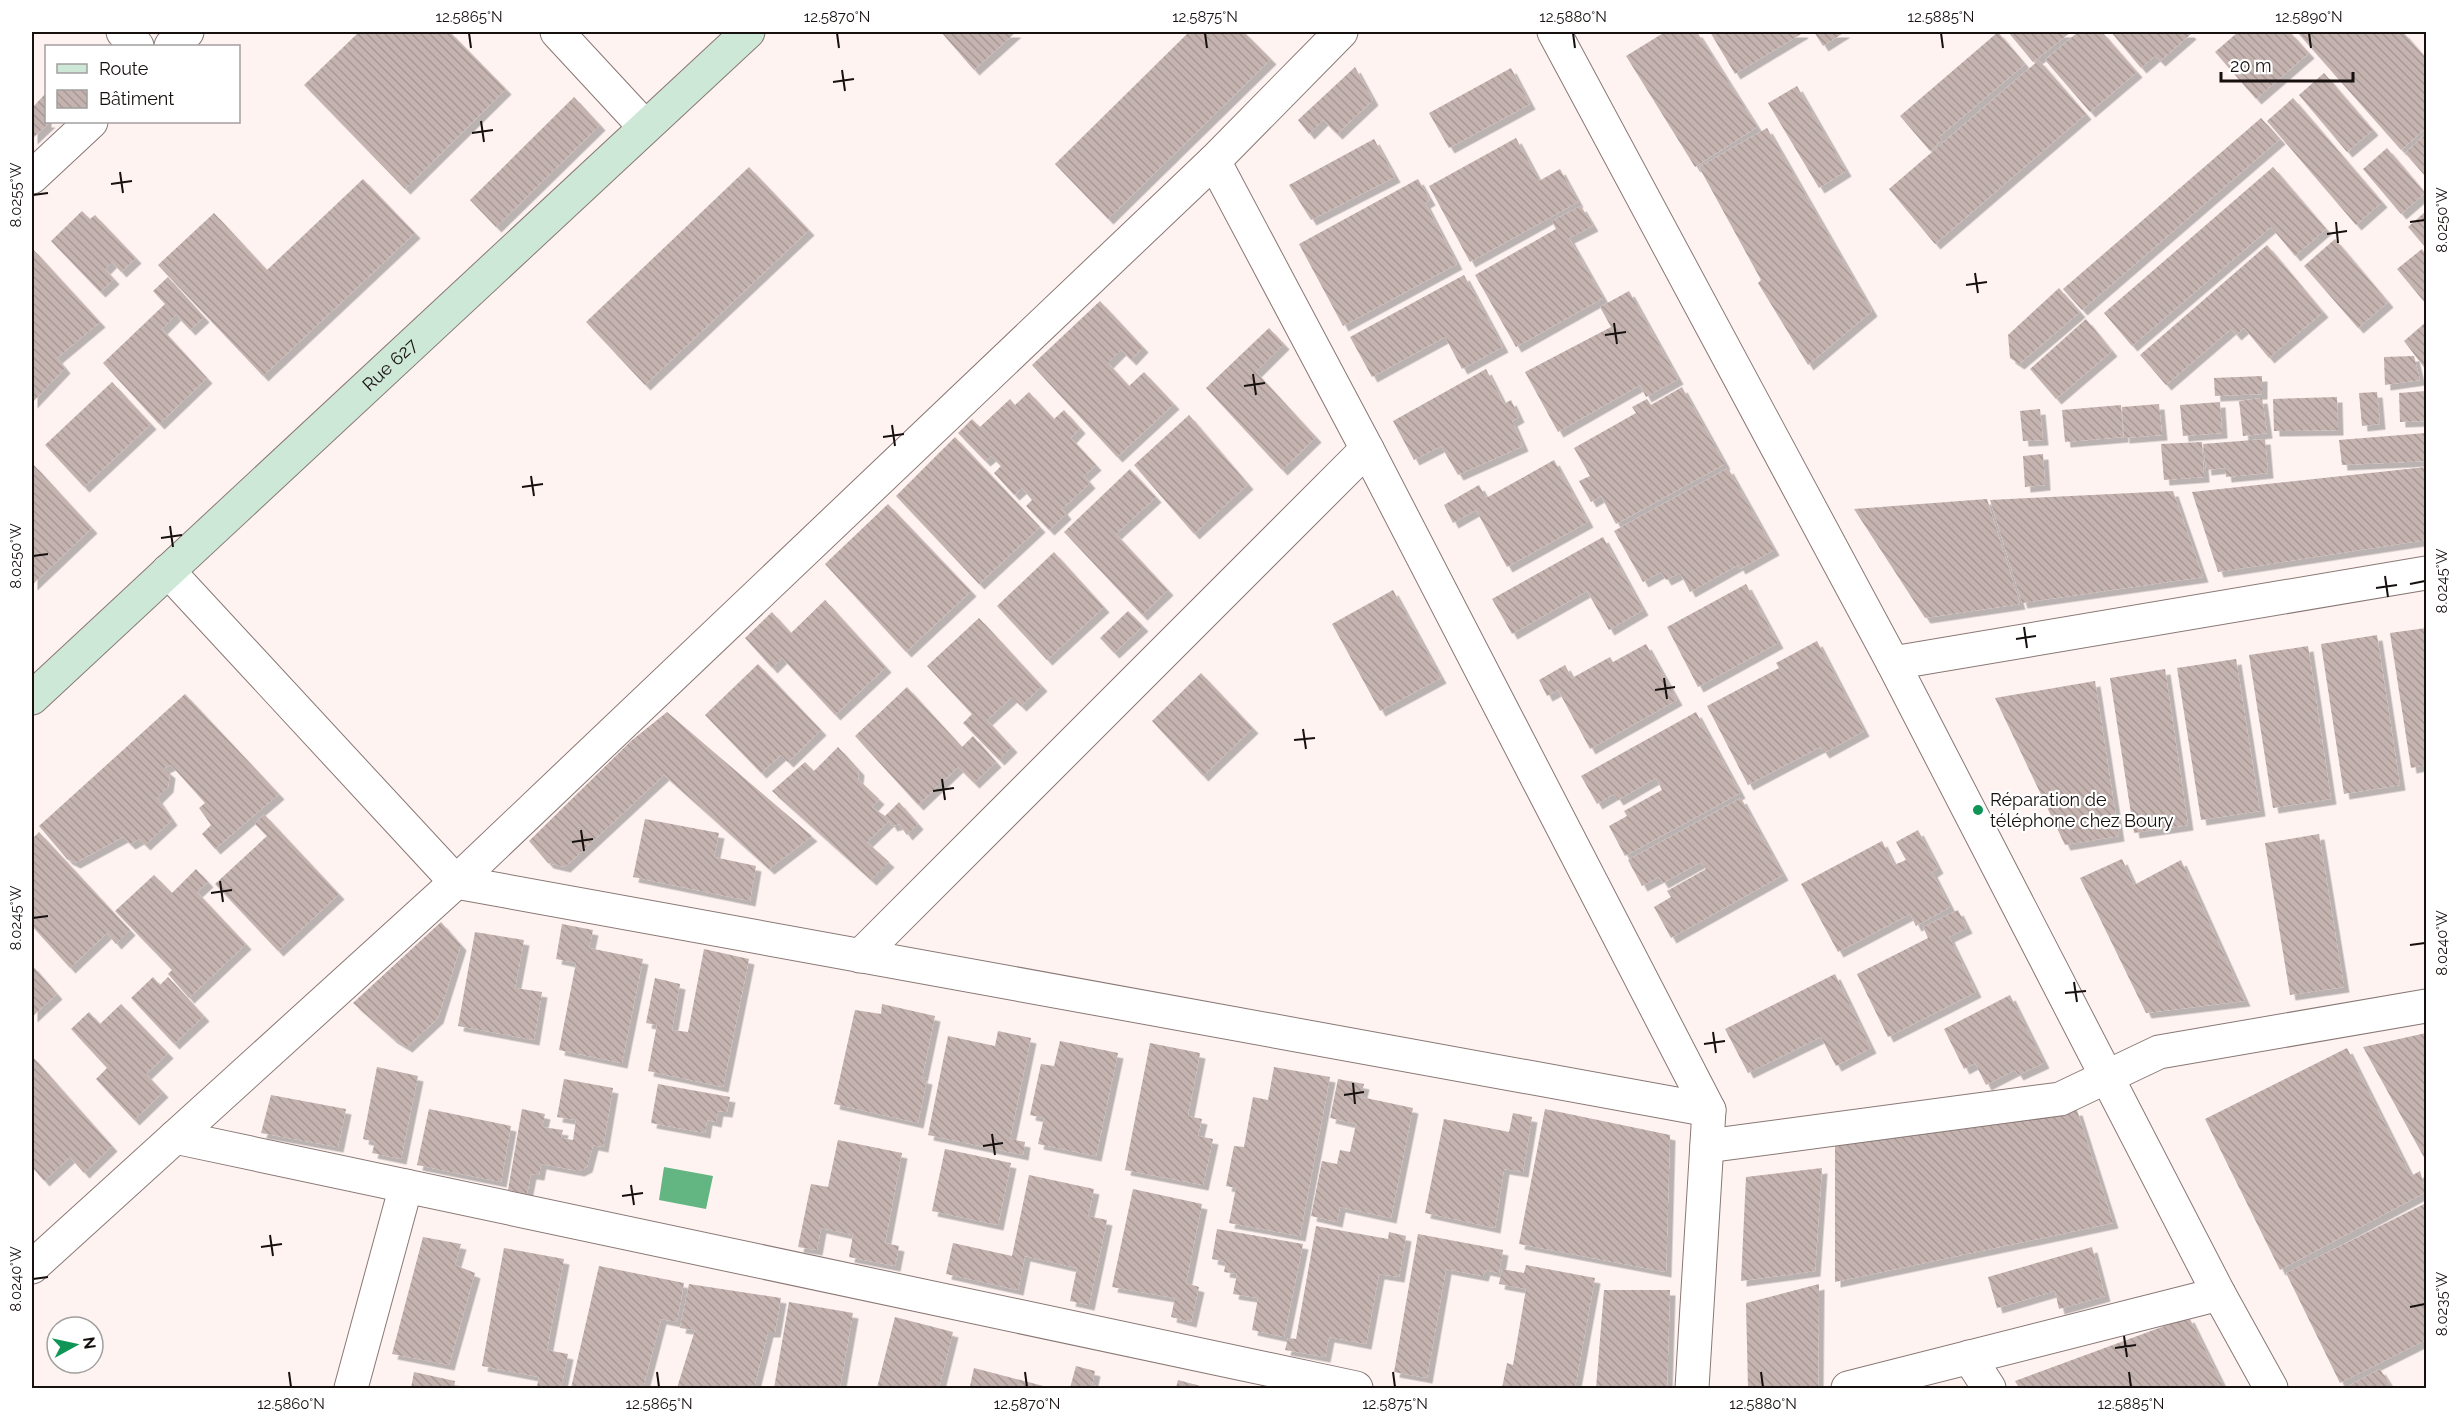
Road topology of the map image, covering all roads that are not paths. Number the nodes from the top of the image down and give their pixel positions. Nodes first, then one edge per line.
1 (123, 32) edge
2 (187, 32) edge
3 (557, 32) edge
4 (748, 32) edge
5 (1341, 32) edge
6 (1554, 32) edge
7 (136, 45) edge
8 (172, 45) edge
9 (90, 123) edge
10 (645, 128) junction
11 (1214, 161) junction
12 (32, 177) edge
13 (1367, 449) junction
14 (168, 571) junction
15 (2427, 573) edge
16 (1893, 663) junction
17 (32, 699) edge
18 (456, 882) junction
19 (860, 956) junction
20 (2427, 1006) edge
21 (2106, 1077) junction
22 (1709, 1110) junction
23 (175, 1137) junction
24 (1707, 1146) junction
25 (406, 1186) junction
26 (32, 1267) edge
27 (2219, 1294) junction
28 (1969, 1357) junction
29 (351, 1389) edge
30 (1356, 1389) edge
31 (1692, 1389) edge
32 (1848, 1389) edge
33 (1989, 1389) edge
34 (2271, 1389) edge

1 - 7 street
2 - 8 street
3 - 10 street
4 - 10 street, Rue 627
5 - 11 street
6 - 16 street
9 - 12 street
10 - 14 street, Rue 627
11 - 13 street
11 - 18 street
13 - 19 street
13 - 22 street
14 - 17 street, Rue 627
14 - 18 street
15 - 16 street
16 - 21 street
18 - 19 street
18 - 23 street
19 - 22 street
20 - 21 street
21 - 24 street
21 - 27 street
22 - 24 street
23 - 25 street
23 - 26 street
24 - 31 street
25 - 29 street
25 - 30 street
27 - 28 street
27 - 34 street
28 - 32 street
28 - 33 street

